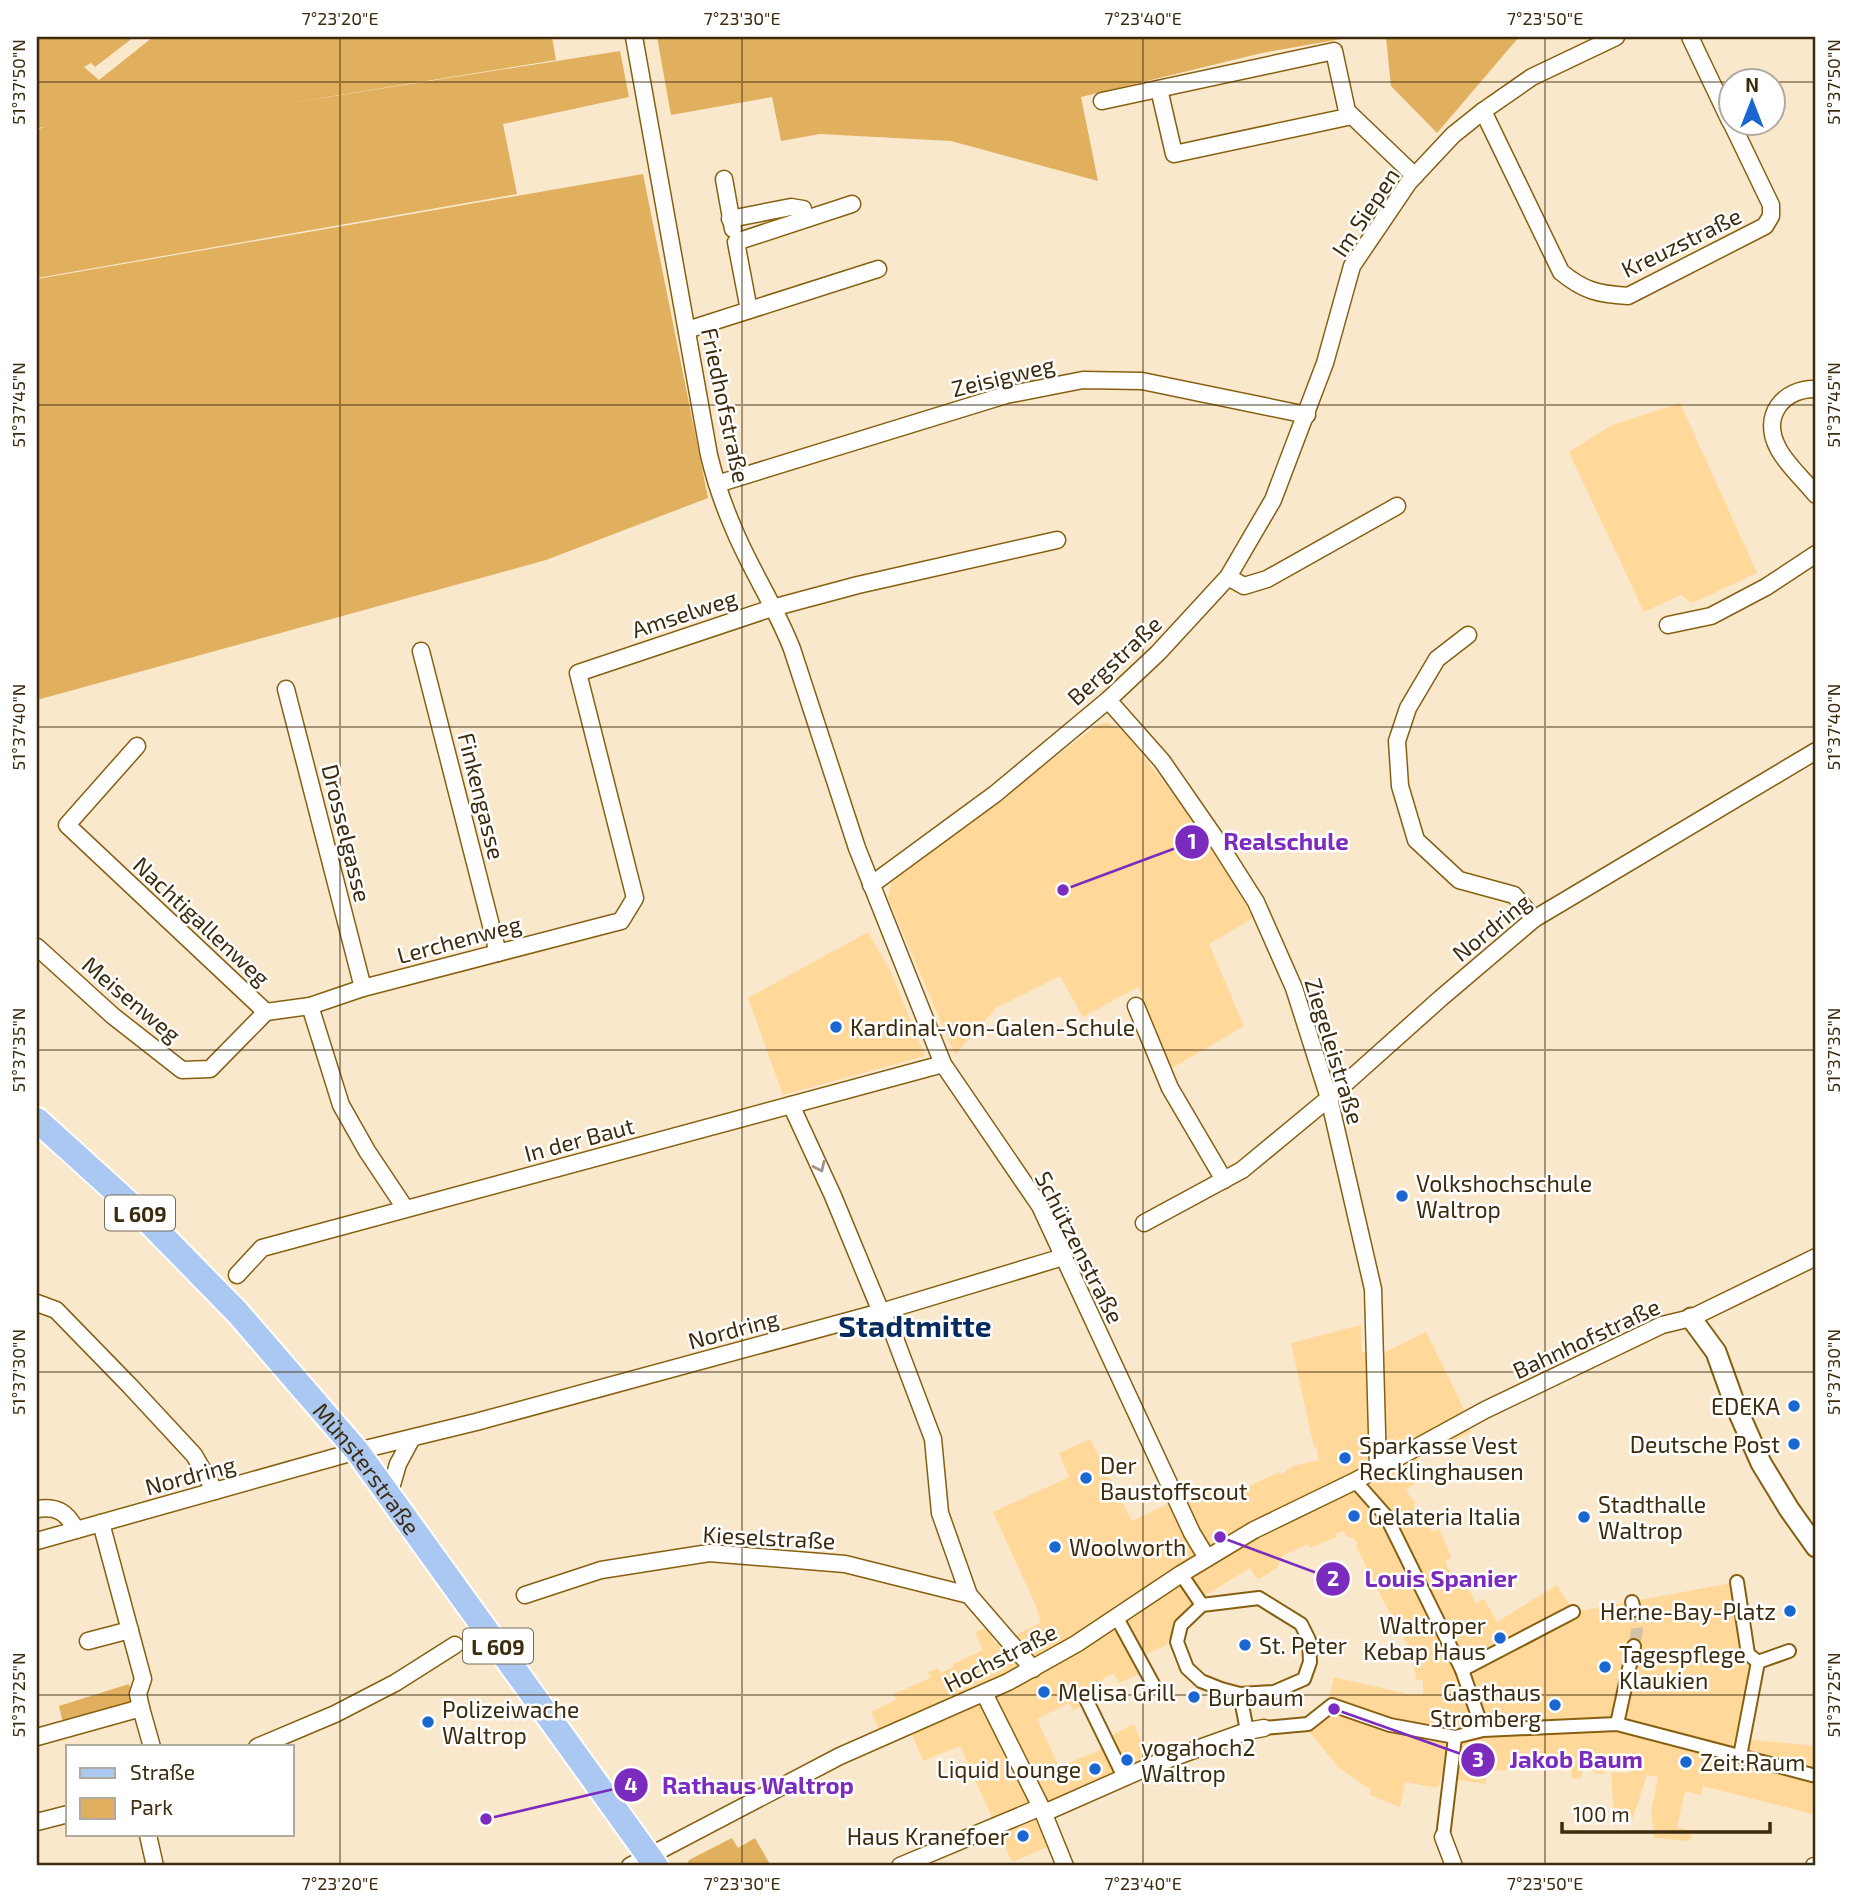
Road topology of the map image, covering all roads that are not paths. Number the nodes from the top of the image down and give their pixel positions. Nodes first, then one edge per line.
1 (634, 37) edge
2 (1616, 37) edge
3 (1690, 37) edge
4 (1159, 89) junction
5 (1716, 91) edge
6 (1102, 101) dead end
7 (1483, 111) junction
8 (1352, 116) junction
9 (1738, 136) edge
10 (1416, 176) junction
11 (724, 179) dead end
12 (852, 204) dead end
13 (730, 219) junction
14 (805, 219) junction
15 (736, 242) junction
16 (878, 269) dead end
17 (749, 310) junction
18 (687, 330) junction
19 (1816, 389) edge
20 (1307, 415) junction
21 (717, 484) junction
22 (1816, 495) edge
23 (1397, 506) dead end
24 (1057, 540) dead end
25 (1816, 554) edge
26 (1228, 577) junction
27 (772, 608) junction
28 (1668, 625) dead end
29 (1468, 635) dead end
30 (421, 651) dead end
31 (286, 690) dead end
32 (1108, 700) junction
33 (137, 746) dead end
34 (1816, 751) edge
35 (871, 885) junction
36 (1534, 919) junction
37 (621, 921) joint
38 (37, 947) edge
39 (498, 953) junction
40 (363, 988) junction
41 (310, 1006) junction
42 (1136, 1006) dead end
43 (266, 1012) junction
44 (943, 1064) junction
45 (1329, 1098) junction
46 (791, 1105) junction
47 (37, 1120) edge
48 (1224, 1180) junction
49 (405, 1208) junction
50 (1144, 1223) dead end
51 (1063, 1256) junction
52 (1816, 1256) edge
53 (237, 1275) dead end
54 (37, 1303) edge
55 (881, 1312) junction
56 (1691, 1318) junction
57 (412, 1438) junction
58 (357, 1451) junction
59 (1378, 1468) junction
60 (1355, 1481) junction
61 (215, 1491) junction
62 (389, 1495) junction
63 (37, 1509) edge
64 (101, 1523) junction
65 (76, 1530) junction
66 (37, 1541) edge
67 (1816, 1547) edge
68 (1207, 1558) junction
69 (1181, 1574) junction
70 (1737, 1582) dead end
71 (525, 1595) dead end
72 (969, 1595) junction
73 (1202, 1605) junction
74 (1573, 1612) dead end
75 (1117, 1618) junction
76 (130, 1630) junction
77 (88, 1641) dead end
78 (455, 1646) dead end
79 (1634, 1646) tunnel mouth
80 (1789, 1651) dead end
81 (1758, 1662) junction
82 (1033, 1669) junction
83 (1462, 1670) junction
84 (1153, 1685) dead end
85 (984, 1693) junction
86 (1240, 1694) junction
87 (1084, 1698) dead end
88 (141, 1708) junction
89 (1616, 1724) junction
90 (1264, 1728) joint
91 (1483, 1730) junction
92 (1247, 1731) junction
93 (37, 1737) edge
94 (1455, 1737) junction
95 (151, 1745) edge
96 (262, 1745) edge
97 (1740, 1756) junction
98 (1816, 1776) edge
99 (1124, 1777) junction
100 (1043, 1810) junction
101 (66, 1815) edge
102 (37, 1822) edge
103 (148, 1836) edge
104 (1443, 1837) joint
105 (645, 1863) edge
106 (155, 1866) edge
107 (900, 1866) edge
108 (1065, 1866) edge
109 (1454, 1866) edge

1 - 18 street, Friedhofstraße
2 - 7 street, Im Siepen
3 - 5 street, Kreuzstraße
4 - 6 street
4 - 8 street
4 - 8 street
7 - 9 street, Kreuzstraße
7 - 10 street, Im Siepen
8 - 10 street
10 - 20 street, Im Siepen
11 - 13 street
12 - 14 street
13 - 14 street
13 - 15 street
14 - 15 street
15 - 17 street
16 - 17 street
17 - 18 street
18 - 21 street, Friedhofstraße
19 - 22 street
20 - 21 street, Zeisigweg
20 - 26 street, Im Siepen
21 - 27 street, Friedhofstraße
23 - 26 street
24 - 27 street, Amselweg
25 - 28 street
26 - 32 street, Bergstraße
27 - 35 street, Friedhofstraße
27 - 37 street, Amselweg
29 - 36 street
30 - 39 street, Finkengasse
31 - 40 street, Drosselgasse
32 - 35 street, Bergstraße
32 - 45 street, Ziegeleistraße
33 - 43 street, Nachtigallenweg
34 - 36 street, Nordring
35 - 44 street, Schützenstraße
36 - 45 street, Nordring
37 - 39 street, Lerchenweg
38 - 43 street, Meisenweg
39 - 40 street, Lerchenweg
40 - 41 street, Lerchenweg
41 - 43 street, Nachtigallenweg
41 - 49 street
42 - 48 street
44 - 46 street, In der Baut
44 - 51 street, Schützenstraße
45 - 48 street, Nordring
45 - 59 street, Ziegeleistraße
46 - 49 street, In der Baut
46 -> 55 street
47 - 58 main road, Münsterstraße / L 609
48 - 50 street, Nordring
49 - 53 street, In der Baut
51 - 55 street, Nordring
51 - 68 street, Schützenstraße
52 - 56 street, Bahnhofstraße
54 - 61 street
55 - 57 street, Nordring
55 - 72 street
56 - 59 street, Bahnhofstraße
56 - 67 street
57 - 58 street, Nordring
57 - 62 street
58 - 61 street, Nordring
58 - 62 main road, Münsterstraße / L 609
59 - 60 street, Hochstraße
60 - 68 street, Hochstraße
60 - 83 street
61 - 64 street, Nordring
62 - 105 main road, Münsterstraße / L 609
63 - 65 street
64 - 65 street, Nordring
64 - 76 street
65 - 66 street, Nordring
68 - 69 street, Hochstraße
69 - 73 street
69 - 75 street, Hochstraße
70 - 81 street
71 - 72 street, Kieselstraße
72 - 82 street
73 - 86 street
73 - 86 street
74 - 83 street
75 - 82 street, Hochstraße
75 - 84 street
76 - 77 street
76 - 88 street
78 - 96 street
79 - 89 street
80 - 81 street
81 - 97 street
82 - 85 street, Hochstraße
83 - 91 street
85 - 100 street
85 - 105 street, Hochstraße
86 - 92 street
87 - 99 street
88 - 93 street
88 - 95 street
89 - 91 street
89 - 97 street
90 - 92 street
90 - 94 street
91 - 94 street
92 - 99 street
94 - 104 street
97 - 98 street
99 - 100 street
100 - 107 street
100 - 108 street
101 - 102 street
103 - 106 street
104 - 109 street

